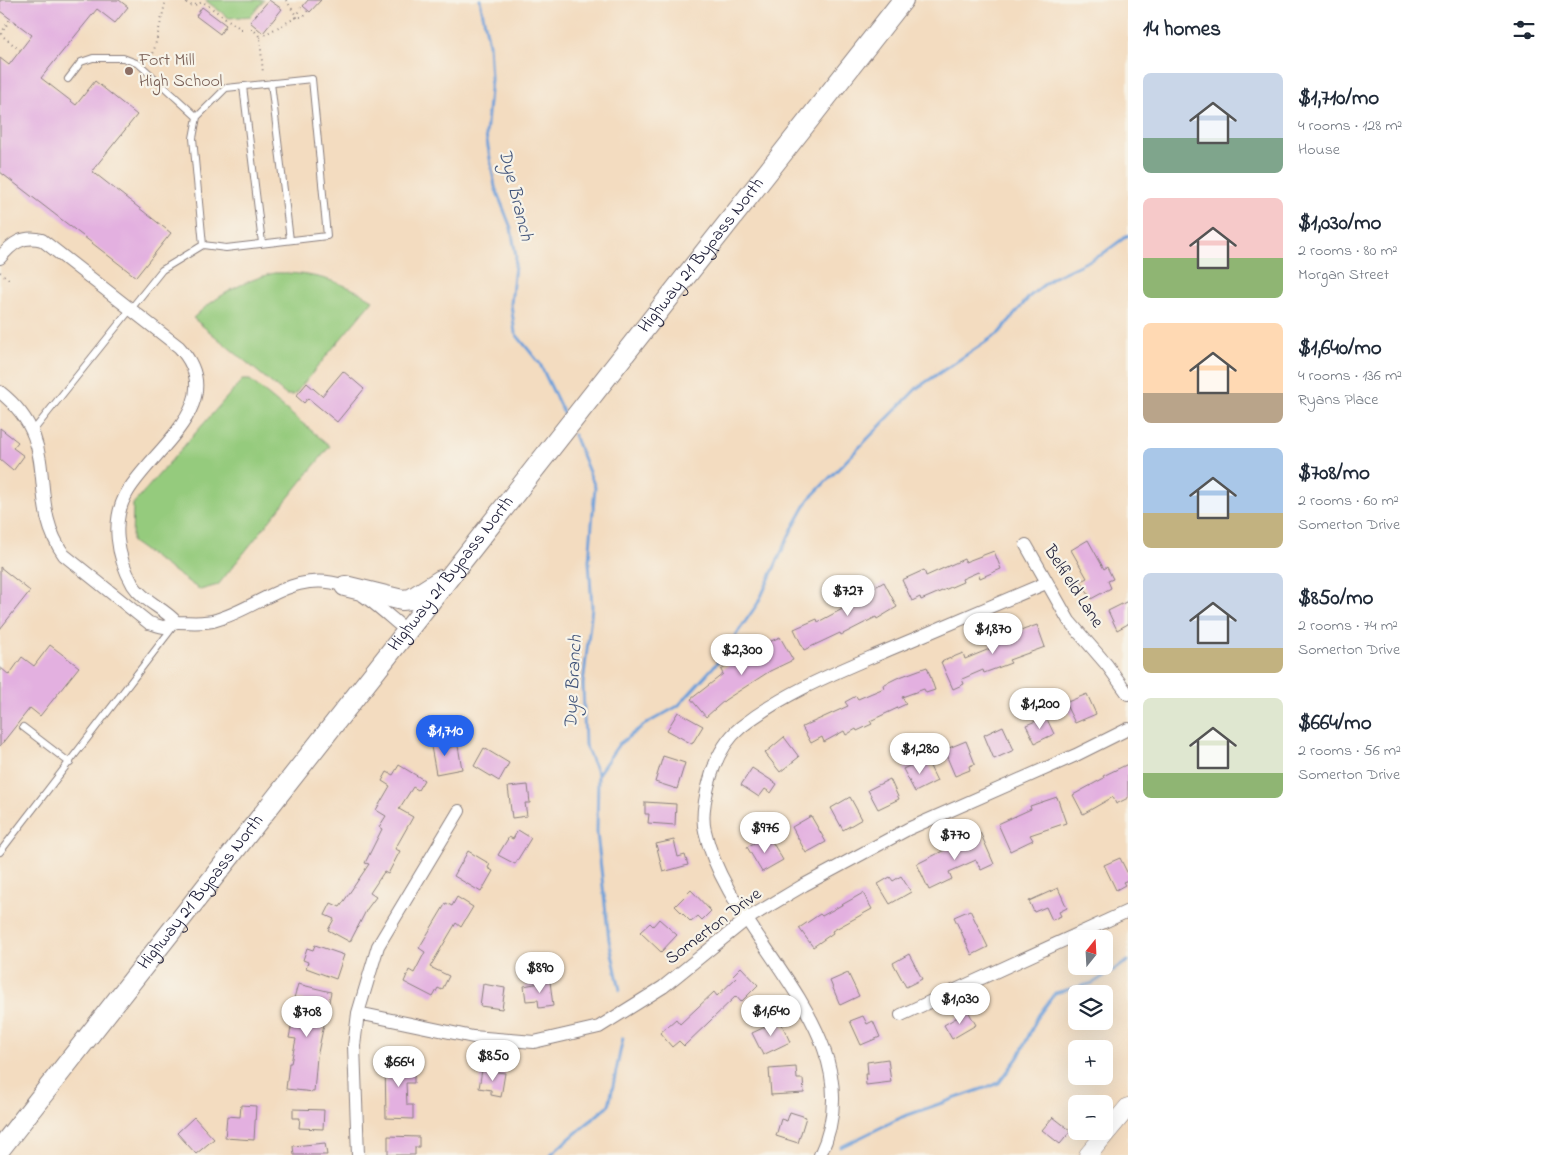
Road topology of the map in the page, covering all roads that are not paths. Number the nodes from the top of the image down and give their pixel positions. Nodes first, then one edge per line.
1 (903, 0) edge
2 (68, 79) dead end
3 (268, 84) junction
4 (243, 86) junction
5 (197, 118) junction
6 (290, 240) junction
7 (262, 243) junction
8 (203, 245) junction
9 (0, 258) edge
10 (131, 310) junction
11 (0, 392) edge
12 (33, 431) junction
13 (1026, 545) dead end
14 (453, 572) junction
15 (1046, 583) junction
16 (345, 586) junction
17 (176, 622) junction
18 (407, 631) junction
19 (1128, 694) edge
20 (23, 727) dead end
21 (1128, 728) edge
22 (70, 763) junction
23 (459, 811) dead end
24 (0, 852) edge
25 (1128, 911) edge
26 (747, 919) junction
27 (358, 1013) junction
28 (901, 1015) dead end
29 (1128, 1106) edge
30 (0, 1149) edge
31 (358, 1155) edge
32 (820, 1155) edge
33 (1088, 1155) edge

1 - 14 main road, Highway 21 Bypass North
2 - 5 lane
3 - 4 lane
3 - 6 lane
3 - 6 lane
4 - 5 lane
4 - 7 lane
5 - 8 lane
6 - 7 lane
7 - 8 lane
8 - 10 lane
9 - 10 street
10 - 12 lane
10 - 17 street
11 - 12 street
12 - 17 street
13 - 15 street, Belfield Lane
14 - 16 main road
14 - 18 main road, Highway 21 Bypass North
15 - 19 street, Belfield Lane
15 - 26 street
16 - 17 street
16 - 18 street
17 - 22 lane
18 - 30 main road, Highway 21 Bypass North
20 - 22 lane
21 - 26 street, Somerton Drive
22 - 24 lane
23 - 27 street
25 - 28 street
26 - 27 street, Somerton Drive
26 - 32 street
27 - 31 street
29 - 33 street

